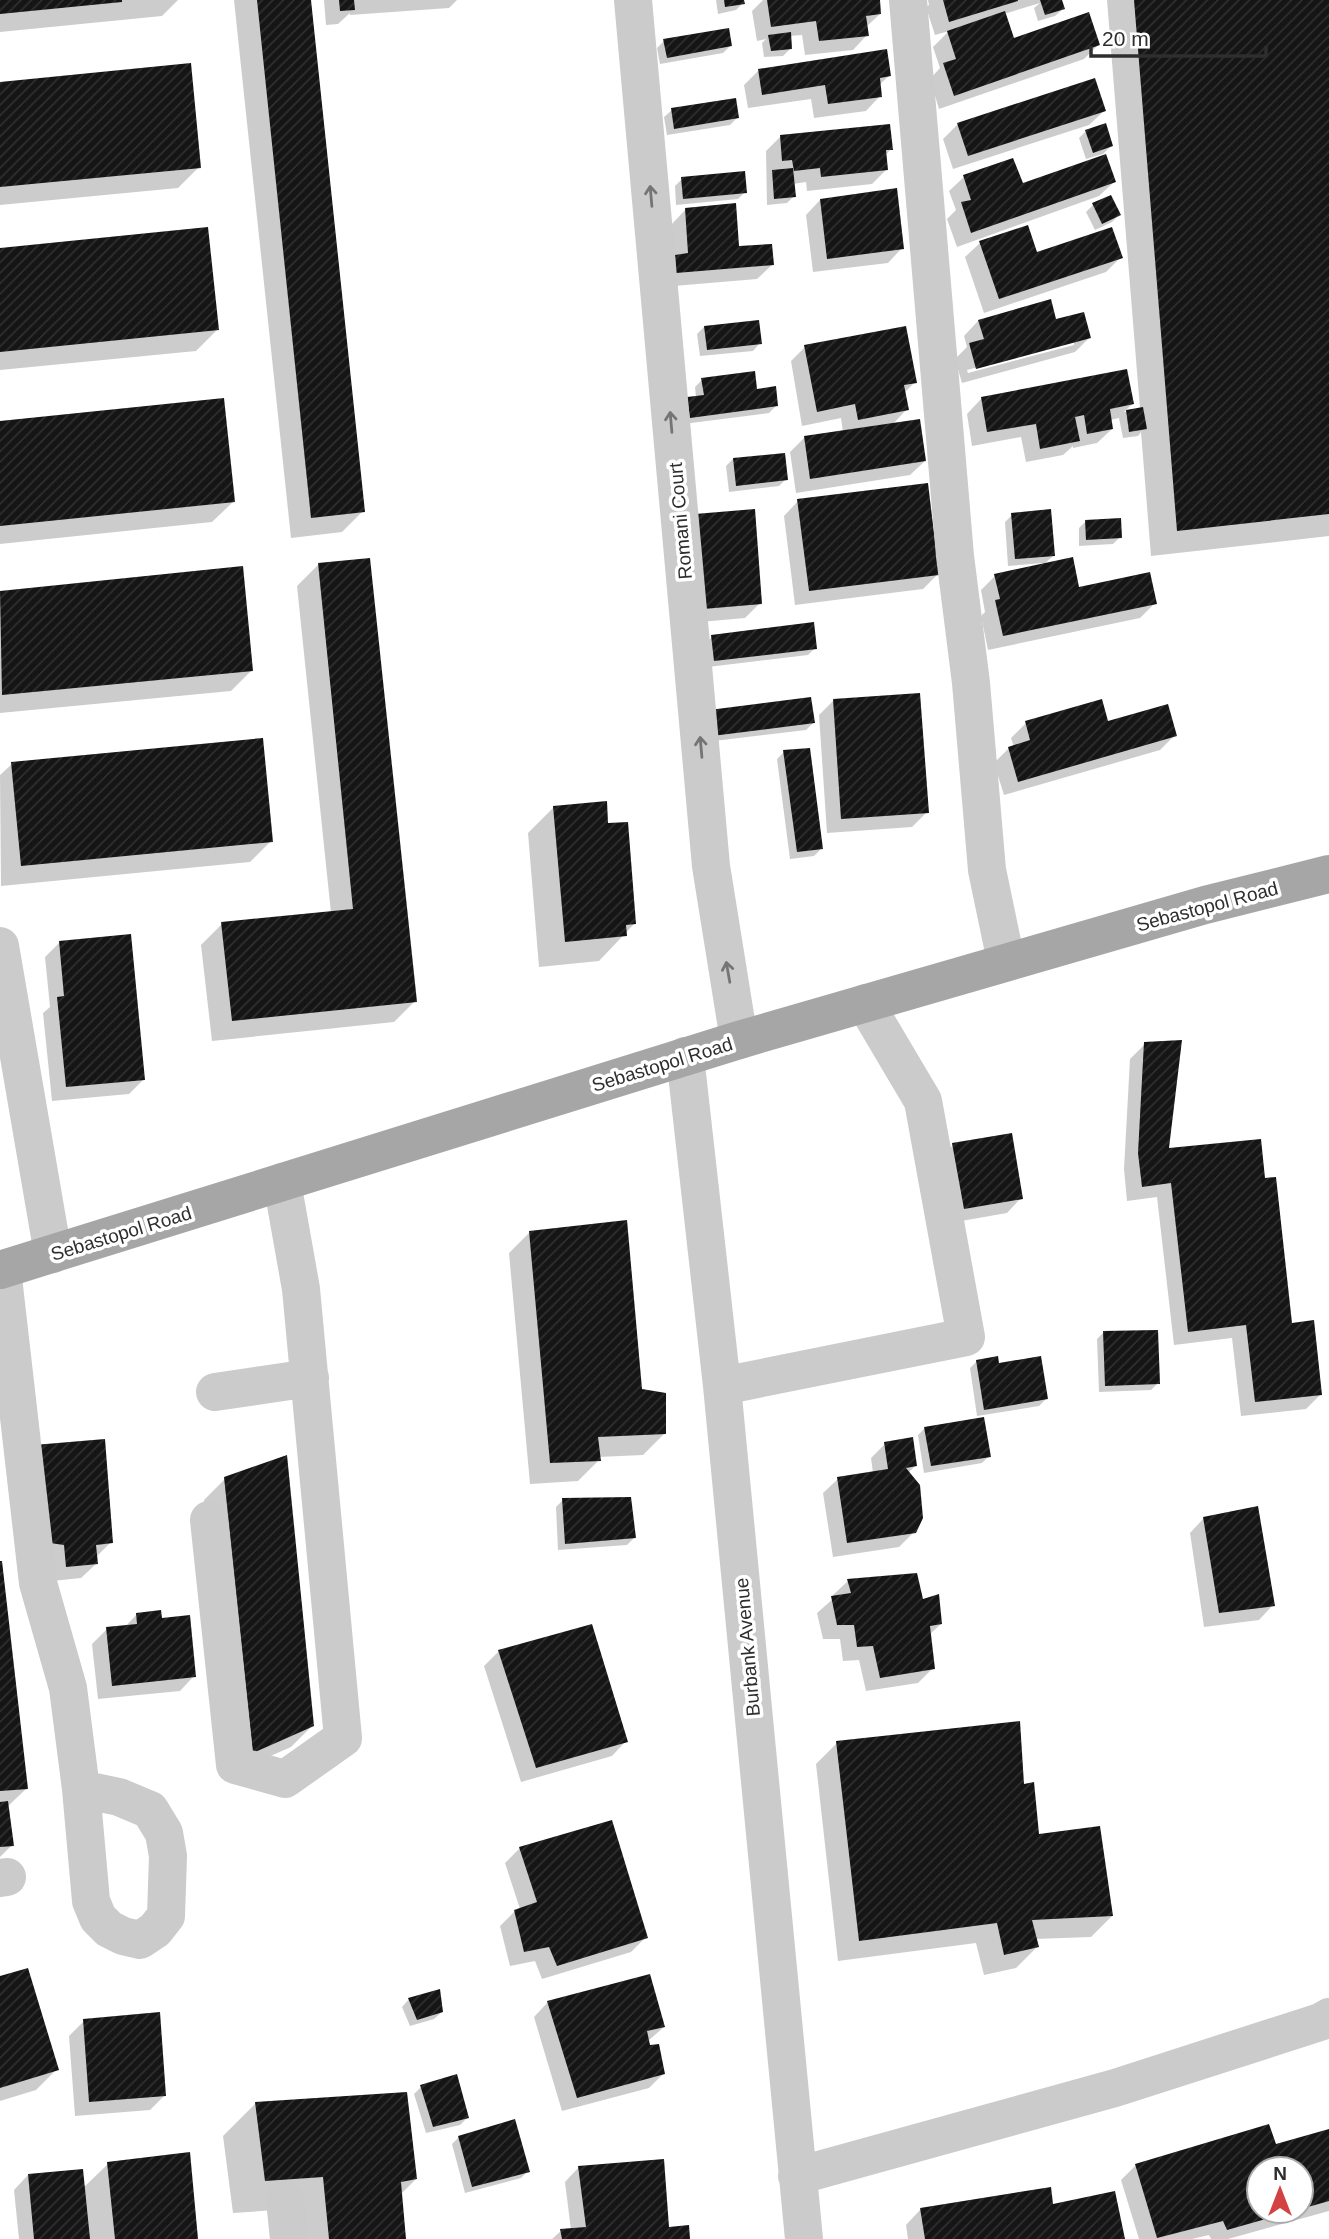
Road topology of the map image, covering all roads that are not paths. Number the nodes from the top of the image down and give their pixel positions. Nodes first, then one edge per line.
1 (634, 0) edge
2 (908, 0) edge
3 (1329, 874) edge
4 (0, 946) edge
5 (1006, 961) junction
6 (865, 1003) junction
7 (740, 1040) junction
8 (685, 1056) junction
9 (282, 1182) junction
10 (53, 1254) junction
11 (1, 1270) edge
12 (310, 1378) junction
13 (722, 1386) junction
14 (215, 1392) dead end
15 (209, 1520) dead end
16 (81, 1789) dead end
17 (1329, 2017) edge
18 (797, 2176) junction
19 (285, 2200) dead end
20 (289, 2239) edge
21 (804, 2239) edge

7 -> 1 street, Romani Court
2 - 5 street
3 - 5 main road, Sebastopol Road
4 - 10 street
5 - 6 main road, Sebastopol Road
6 - 7 main road, Sebastopol Road
6 - 13 street
7 - 8 main road, Sebastopol Road
8 - 9 main road, Sebastopol Road
8 - 13 street, Burbank Avenue
9 - 10 main road, Sebastopol Road
9 - 12 street
10 - 11 main road, Sebastopol Road
11 - 16 street
12 - 14 street
12 - 15 street
13 - 18 street, Burbank Avenue
17 - 18 street
18 - 21 street, Burbank Avenue
19 - 20 street

